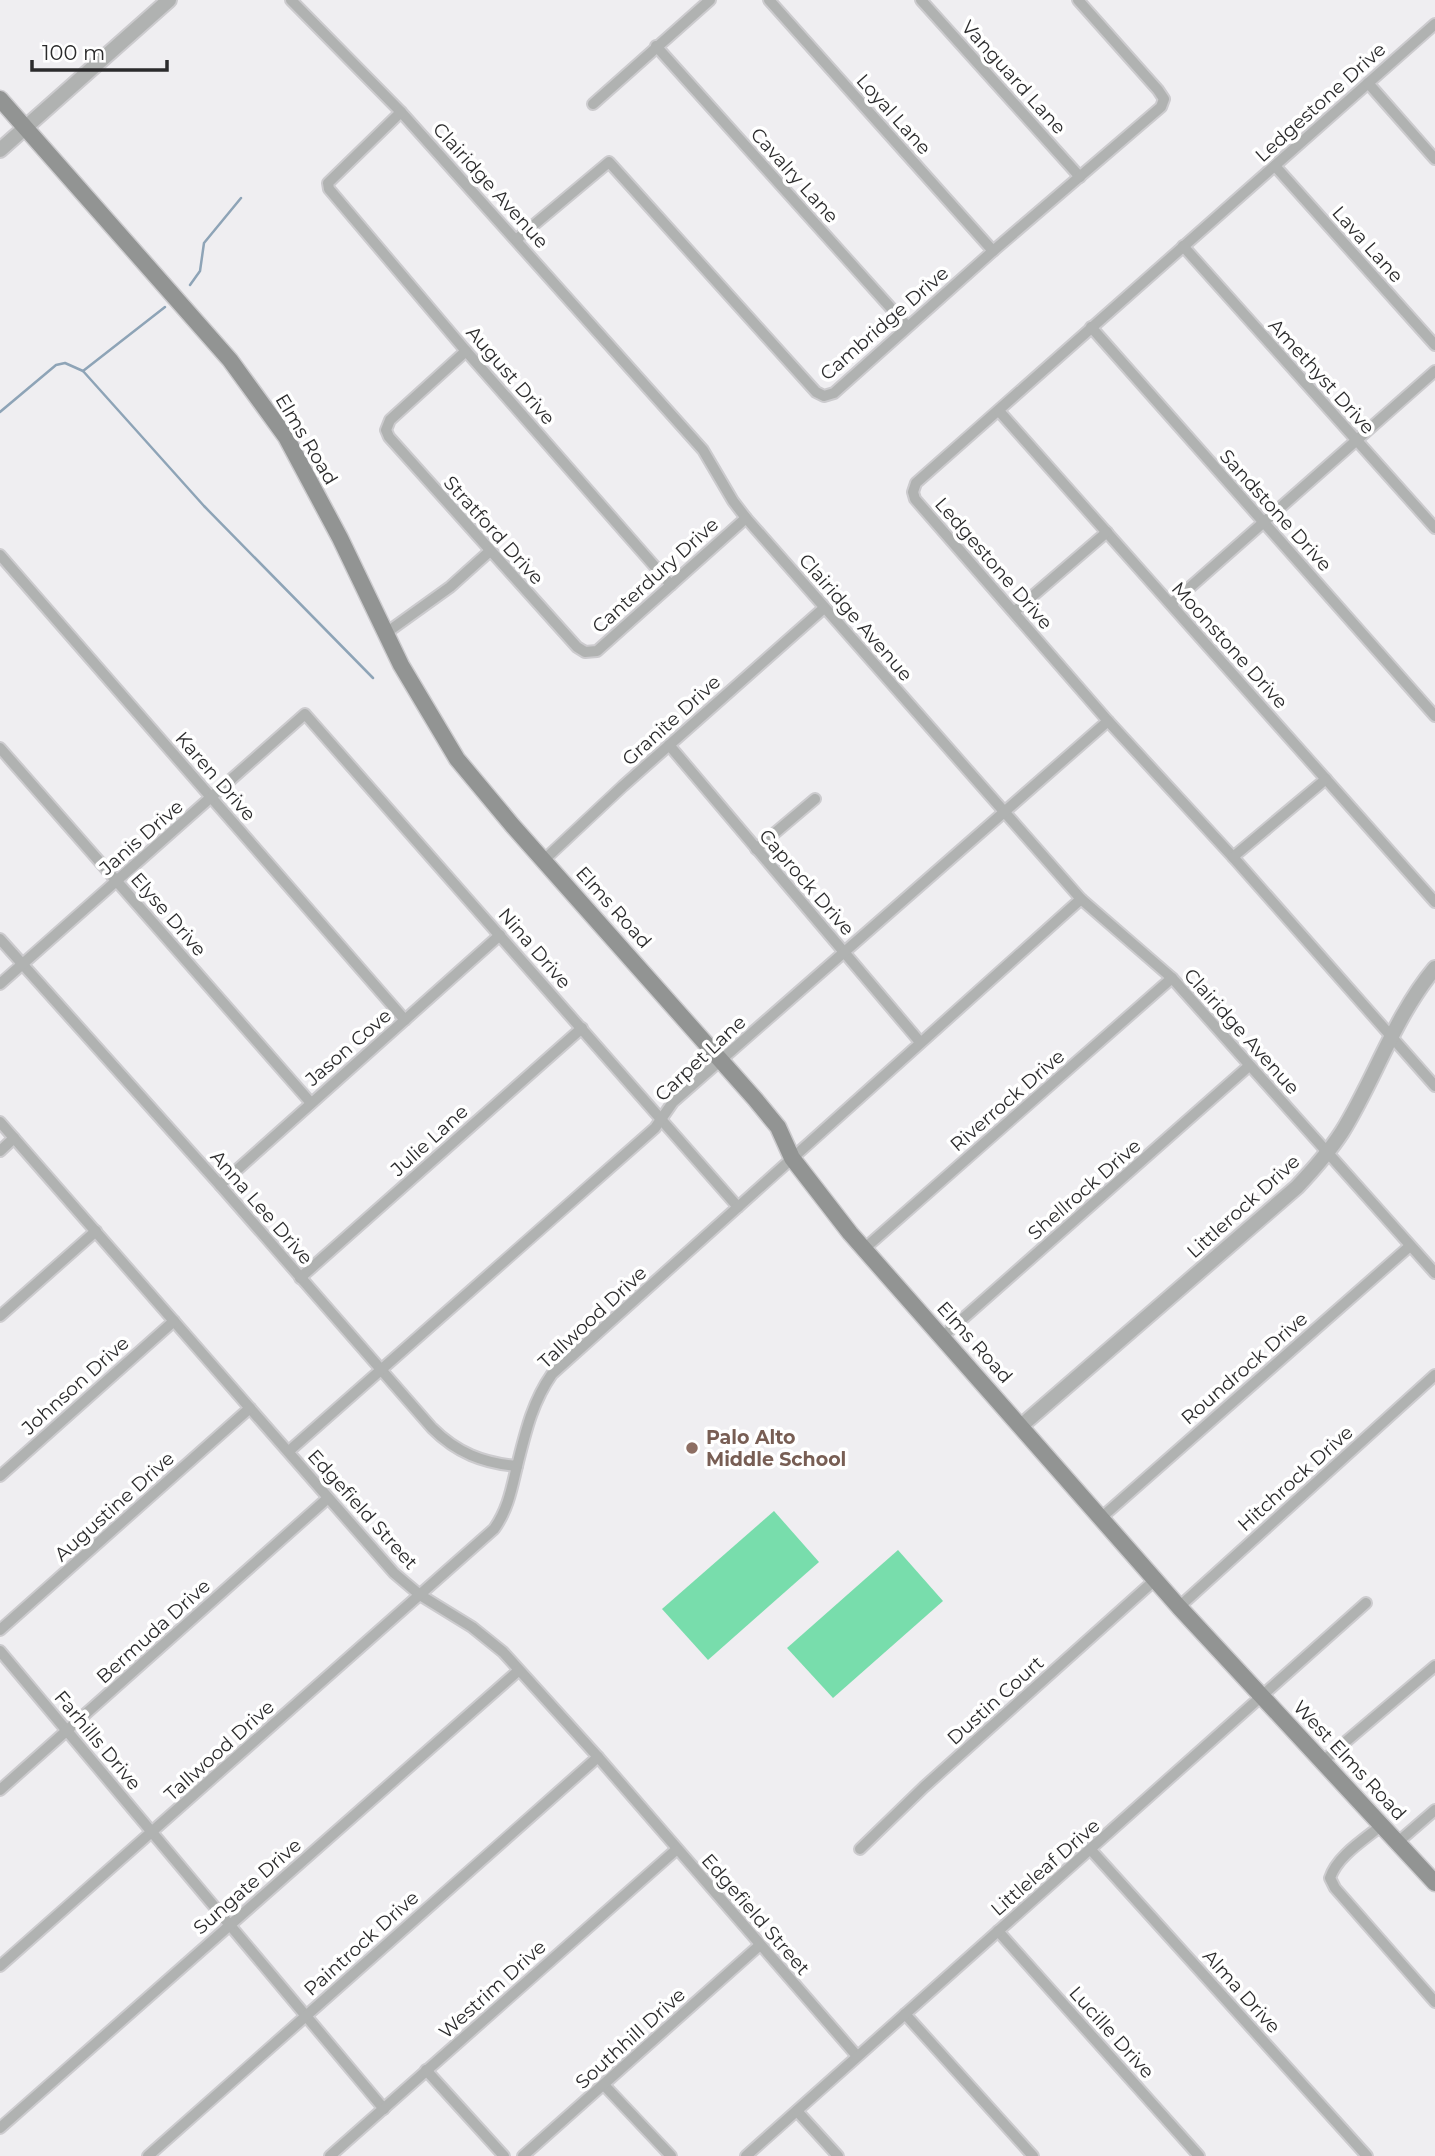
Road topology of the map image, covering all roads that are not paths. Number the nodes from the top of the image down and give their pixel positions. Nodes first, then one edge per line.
1 (169, 0) edge
2 (291, 0) edge
3 (710, 0) edge
4 (769, 0) edge
5 (921, 0) edge
6 (1078, 0) edge
7 (1435, 24) edge
8 (656, 46) junction
9 (1368, 83) junction
10 (0, 99) edge
11 (593, 104) dead end
12 (401, 112) junction
13 (25, 128) junction
14 (0, 150) edge
15 (1435, 159) edge
16 (1275, 166) junction
17 (1080, 177) junction
18 (517, 239) junction
19 (1183, 246) junction
20 (993, 251) junction
21 (907, 327) junction
22 (1091, 327) junction
23 (1435, 345) edge
24 (466, 351) junction
25 (1435, 371) edge
26 (999, 411) junction
27 (1357, 440) junction
28 (746, 518) junction
29 (1264, 523) junction
30 (1435, 528) edge
31 (1107, 532) junction
32 (490, 551) junction
33 (0, 555) edge
34 (671, 585) junction
35 (1171, 604) junction
36 (824, 608) junction
37 (1014, 612) junction
38 (386, 634) junction
39 (585, 652) joint
40 (305, 714) joint
41 (1435, 716) edge
42 (1108, 721) junction
43 (669, 745) junction
44 (0, 748) edge
45 (1325, 779) junction
46 (212, 798) junction
47 (815, 799) dead end
48 (1006, 811) junction
49 (756, 849) junction
50 (1233, 857) junction
51 (544, 860) junction
52 (117, 881) junction
53 (1081, 899) junction
54 (1435, 902) edge
55 (500, 935) junction
56 (0, 939) edge
57 (845, 953) junction
58 (22, 965) junction
59 (1435, 968) edge
60 (1172, 978) junction
61 (0, 984) edge
62 (405, 1020) junction
63 (582, 1028) junction
64 (1392, 1037) junction
65 (920, 1042) junction
66 (721, 1059) junction
67 (1249, 1066) junction
68 (1435, 1086) edge
69 (311, 1103) junction
70 (662, 1119) junction
71 (0, 1122) edge
72 (14, 1138) junction
73 (0, 1151) edge
74 (1328, 1152) junction
75 (792, 1158) junction
76 (220, 1185) junction
77 (738, 1207) junction
78 (96, 1231) junction
79 (1410, 1246) junction
80 (864, 1249) junction
81 (1435, 1273) edge
82 (300, 1278) junction
83 (0, 1316) edge
84 (174, 1321) junction
85 (942, 1337) junction
86 (382, 1370) junction
87 (1435, 1375) edge
88 (250, 1408) junction
89 (1021, 1426) junction
90 (289, 1451) junction
91 (517, 1466) junction
92 (0, 1476) edge
93 (328, 1498) junction
94 (1102, 1517) junction
95 (1156, 1579) junction
96 (420, 1595) junction
97 (1366, 1603) dead end
98 (1179, 1607) junction
99 (0, 1630) edge
100 (0, 1651) edge
101 (1435, 1667) edge
102 (518, 1671) junction
103 (1262, 1697) junction
104 (68, 1731) junction
105 (598, 1757) junction
106 (1323, 1762) junction
107 (0, 1790) edge
108 (1435, 1810) edge
109 (1382, 1825) junction
110 (152, 1833) junction
111 (1398, 1842) junction
112 (677, 1849) junction
113 (860, 1849) dead end
114 (1091, 1850) junction
115 (1435, 1883) edge
116 (229, 1925) junction
117 (998, 1931) junction
118 (761, 1945) junction
119 (0, 1966) edge
120 (1435, 2001) edge
121 (905, 2014) junction
122 (306, 2016) junction
123 (857, 2056) junction
124 (426, 2070) junction
125 (604, 2085) junction
126 (384, 2109) junction
127 (797, 2112) junction
128 (0, 2128) edge
129 (148, 2156) edge
130 (330, 2156) edge
131 (504, 2156) edge
132 (523, 2156) edge
133 (671, 2156) edge
134 (746, 2156) edge
135 (838, 2156) edge
136 (1033, 2156) edge
137 (1199, 2156) edge
138 (1367, 2156) edge

1 - 13 street
2 - 12 street, Clairidge Avenue
3 - 8 street
4 - 20 street, Loyal Lane
5 - 17 street, Vanguard Lane
6 - 17 street, Cambridge Drive
7 - 9 street, Ledgestone Drive
8 - 11 street
8 - 21 street, Cavalry Lane
9 - 15 street
9 - 16 street, Ledgestone Drive
10 - 13 main road, Elms Road
12 - 18 street, Clairidge Avenue
12 - 24 street, August Drive
13 - 14 street
13 - 38 main road, Elms Road
16 - 19 street, Ledgestone Drive
16 - 23 street, Lava Lane
17 - 20 street, Cambridge Drive
18 - 21 street, Cambridge Drive
18 - 28 street, Clairidge Avenue
19 - 22 street, Ledgestone Drive
19 - 27 street, Amethyst Drive
20 - 21 street, Cambridge Drive
22 - 26 street, Ledgestone Drive
22 - 29 street, Sandstone Drive
24 - 32 street, Stratford Drive
24 - 34 street, August Drive
25 - 27 street
26 - 31 street, Moonstone Drive
26 - 37 street, Ledgestone Drive
27 - 29 street
27 - 30 street, Amethyst Drive
28 - 34 street, Canterdury Drive
28 - 36 street, Clairidge Avenue
29 - 35 street
29 - 41 street, Sandstone Drive
31 - 35 street, Moonstone Drive
31 - 37 street
32 - 38 street
32 - 39 street, Stratford Drive
33 - 46 street, Karen Drive
34 - 39 street, Canterdury Drive
35 - 45 street, Moonstone Drive
36 - 43 street, Granite Drive
36 - 48 street, Clairidge Avenue
37 - 42 street, Ledgestone Drive
38 - 51 main road, Elms Road
40 - 46 street, Janis Drive
40 - 55 street, Nina Drive
42 - 48 street, Carpet Lane
42 - 50 street, Ledgestone Drive
43 - 49 street, Caprock Drive
43 - 51 street, Granite Drive
44 - 52 street, Elyse Drive
45 - 50 street
45 - 54 street, Moonstone Drive
46 - 52 street, Janis Drive
46 - 62 street, Karen Drive
47 - 49 street
48 - 53 street, Clairidge Avenue
48 - 57 street, Carpet Lane
49 - 57 street, Caprock Drive
50 - 64 street, Ledgestone Drive
51 - 66 main road, Elms Road
52 - 58 street, Janis Drive
52 - 69 street, Elyse Drive
53 - 60 street, Clairidge Avenue
53 - 65 street, Tallwood Drive
55 - 62 street, Jason Cove
55 - 63 street, Nina Drive
56 - 58 street, Anna Lee Drive
57 - 65 street, Caprock Drive
57 - 66 street, Carpet Lane
58 - 61 street, Janis Drive
58 - 76 street, Anna Lee Drive
59 - 64 street, Littlerock Drive
60 - 67 street, Clairidge Avenue
60 - 80 street, Riverrock Drive
62 - 69 street, Jason Cove
63 - 70 street, Nina Drive
63 - 82 street, Julie Lane
64 - 68 street, Ledgestone Drive
64 - 74 street, Littlerock Drive
65 - 75 street, Tallwood Drive
66 - 70 street, Carpet Lane
66 - 75 main road, Elms Road
67 - 74 street, Clairidge Avenue
67 - 85 street, Shellrock Drive
69 - 76 street, Jason Cove
70 - 77 street, Nina Drive
70 - 86 street, Carpet Lane
71 - 72 street, Edgefield Street
72 - 73 street
72 - 78 street, Edgefield Street
74 - 79 street, Clairidge Avenue
74 - 89 street, Littlerock Drive
75 - 77 street, Tallwood Drive
75 - 80 main road, Elms Road
76 - 82 street, Anna Lee Drive
77 - 91 street, Tallwood Drive
78 - 83 street
78 - 84 street, Edgefield Street
79 - 81 street
79 - 94 street, Roundrock Drive
80 - 85 main road, Elms Road
82 - 86 street, Anna Lee Drive
84 - 88 street, Edgefield Street
84 - 92 street, Johnson Drive
85 - 89 main road, Elms Road
86 - 90 street, Carpet Lane
86 - 91 street, Anna Lee Drive
87 - 98 street, Hitchrock Drive
88 - 90 street, Edgefield Street
88 - 99 street, Augustine Drive
89 - 94 main road, Elms Road
90 - 93 street, Edgefield Street
91 - 96 street, Tallwood Drive
93 - 96 street, Edgefield Street
93 - 104 street, Bermuda Drive
94 - 95 main road, Elms Road
95 - 98 main road, Elms Road
95 - 113 street, Dustin Court
96 - 102 street, Edgefield Street
96 - 110 street, Tallwood Drive
97 - 103 street, Littleleaf Drive
98 - 103 main road, Elms Road
100 - 104 street, Farhills Drive
101 - 106 street
102 - 105 street, Edgefield Street
102 - 116 street, Sungate Drive
103 - 106 main road, West Elms Road
103 - 114 street, Littleleaf Drive
104 - 107 street, Bermuda Drive
104 - 110 street, Farhills Drive
105 - 112 street, Edgefield Street
105 - 122 street, Paintrock Drive
106 - 109 main road, West Elms Road
108 - 111 street
109 - 111 main road, West Elms Road
109 - 120 street
110 - 116 street, Farhills Drive
110 - 119 street, Tallwood Drive
111 - 115 main road, West Elms Road
112 - 118 street, Edgefield Street
112 - 124 street, Westrim Drive
114 - 117 street, Littleleaf Drive
114 - 138 street, Alma Drive
116 - 122 street, Farhills Drive
116 - 128 street, Sungate Drive
117 - 121 street, Littleleaf Drive
117 - 137 street, Lucille Drive
118 - 123 street, Edgefield Street
118 - 125 street, Southhill Drive
121 - 123 street, Littleleaf Drive
121 - 136 street
122 - 126 street, Farhills Drive
122 - 129 street, Paintrock Drive
123 - 127 street, Littleleaf Drive
124 - 126 street, Westrim Drive
124 - 131 street
125 - 132 street, Southhill Drive
125 - 133 street
126 - 130 street, Westrim Drive
127 - 134 street, Littleleaf Drive
127 - 135 street

